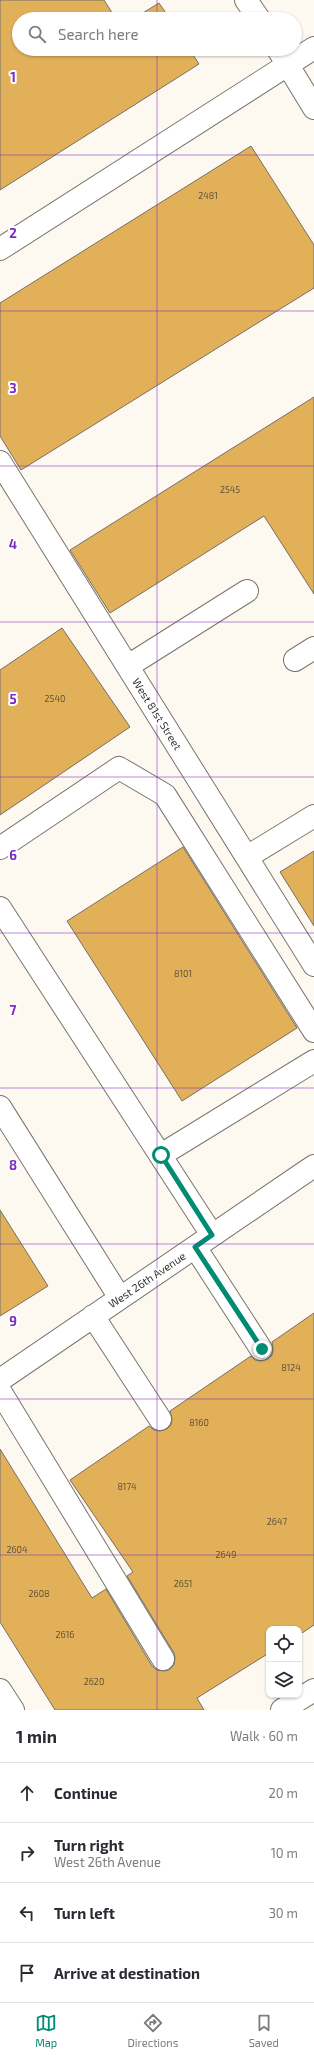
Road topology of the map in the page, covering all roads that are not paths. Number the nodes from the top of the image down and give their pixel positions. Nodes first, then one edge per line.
1 (246, 0) edge
2 (254, 12) edge
3 (314, 48) edge
4 (302, 51) edge
5 (283, 57) edge
6 (314, 108) edge
7 (0, 249) edge
8 (0, 462) edge
9 (247, 591) dead end
10 (314, 648) edge
11 (295, 660) dead end
12 (128, 666) junction
13 (314, 816) edge
14 (0, 848) edge
15 (247, 857) junction
16 (0, 908) edge
17 (314, 965) edge
18 (314, 1031) edge
19 (314, 1061) edge
20 (0, 1107) edge
21 (161, 1155) junction
22 (314, 1166) edge
23 (204, 1241) junction
24 (120, 1298) junction
25 (94, 1316) junction
26 (262, 1349) dead end
27 (0, 1380) edge
28 (0, 1391) edge
29 (160, 1419) dead end
30 (163, 1659) dead end
31 (0, 1690) edge
32 (314, 1690) edge
33 (13, 1710) edge
34 (282, 1710) edge

1 - 2 street
3 - 4 street
5 - 6 street
5 - 7 street
8 - 12 street, West 81st Street
9 - 12 street
10 - 11 street
12 - 15 street, West 81st Street
13 - 15 street
14 - 18 street
15 - 17 street, West 81st Street
16 - 21 street
19 - 21 street
20 - 24 street
21 - 23 street
22 - 23 street, West 26th Avenue
23 - 24 street, West 26th Avenue
23 - 26 street
24 - 25 street, West 26th Avenue
25 - 27 street, West 26th Avenue
25 - 29 street
28 - 30 street
31 - 33 street
32 - 34 street

